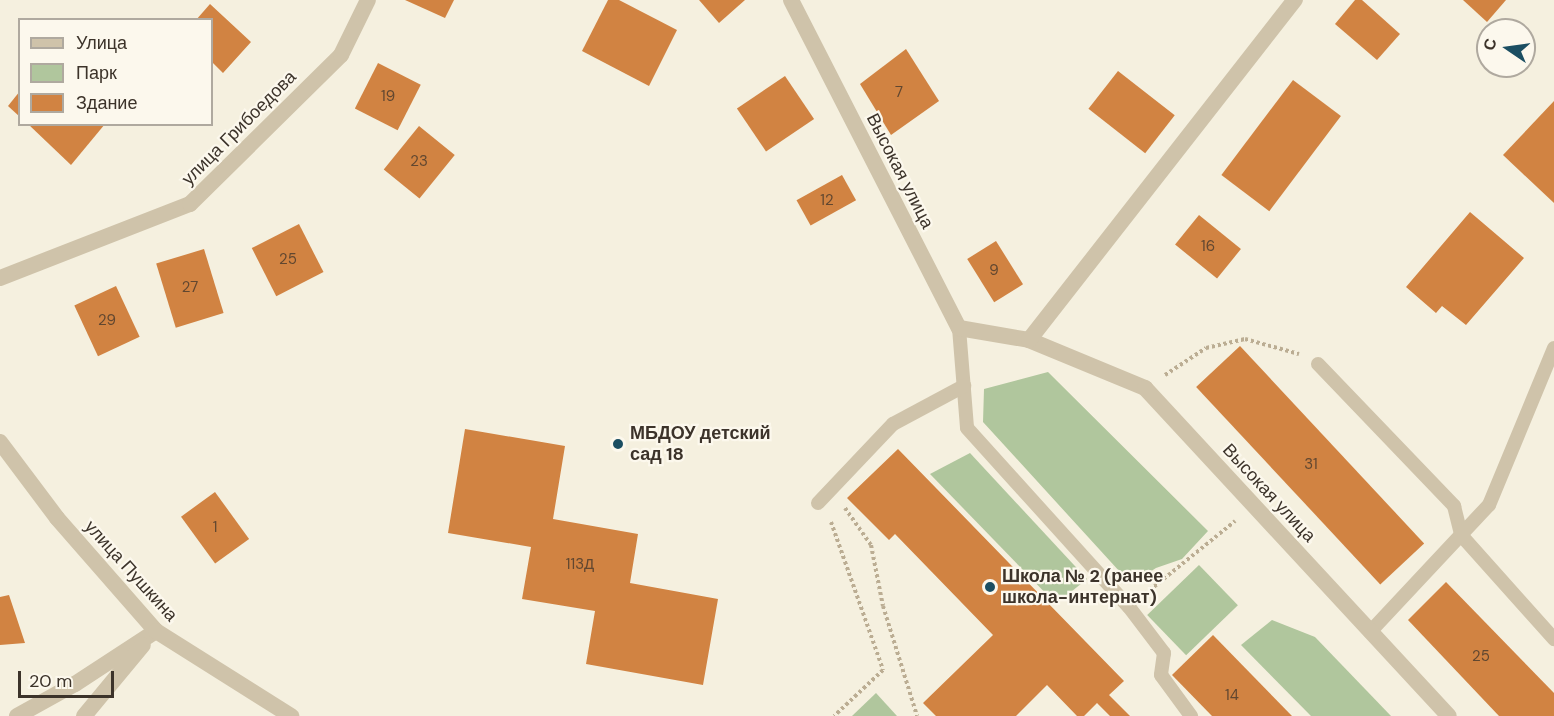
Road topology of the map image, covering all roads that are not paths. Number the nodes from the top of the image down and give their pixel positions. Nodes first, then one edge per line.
1 (368, 0) edge
2 (1295, 0) edge
3 (797, 4) edge
4 (0, 278) edge
5 (959, 328) junction
6 (1029, 340) junction
7 (1554, 348) edge
8 (1318, 364) road end
9 (1554, 376) edge
10 (1539, 385) junction
11 (964, 386) junction
12 (0, 442) edge
13 (822, 506) road end
14 (1461, 535) junction
15 (156, 631) junction
16 (1370, 632) junction
17 (1554, 639) edge
18 (17, 716) edge
19 (84, 716) edge
20 (291, 716) edge
21 (1191, 716) edge
22 (1449, 716) edge

1 - 4 street, улица Грибоедова
2 - 6 street
3 - 5 street, Высокая улица
5 - 6 street, Высокая улица
5 - 11 lane
6 - 16 street, Высокая улица
7 - 10 lane
8 - 14 lane
9 - 10 lane
10 - 14 lane
11 - 13 lane
11 - 21 lane
12 - 15 street, улица Пушкина
14 - 16 lane
14 - 17 lane
15 - 18 street
15 - 19 street
15 - 20 street, улица Пушкина
16 - 22 street, Высокая улица

